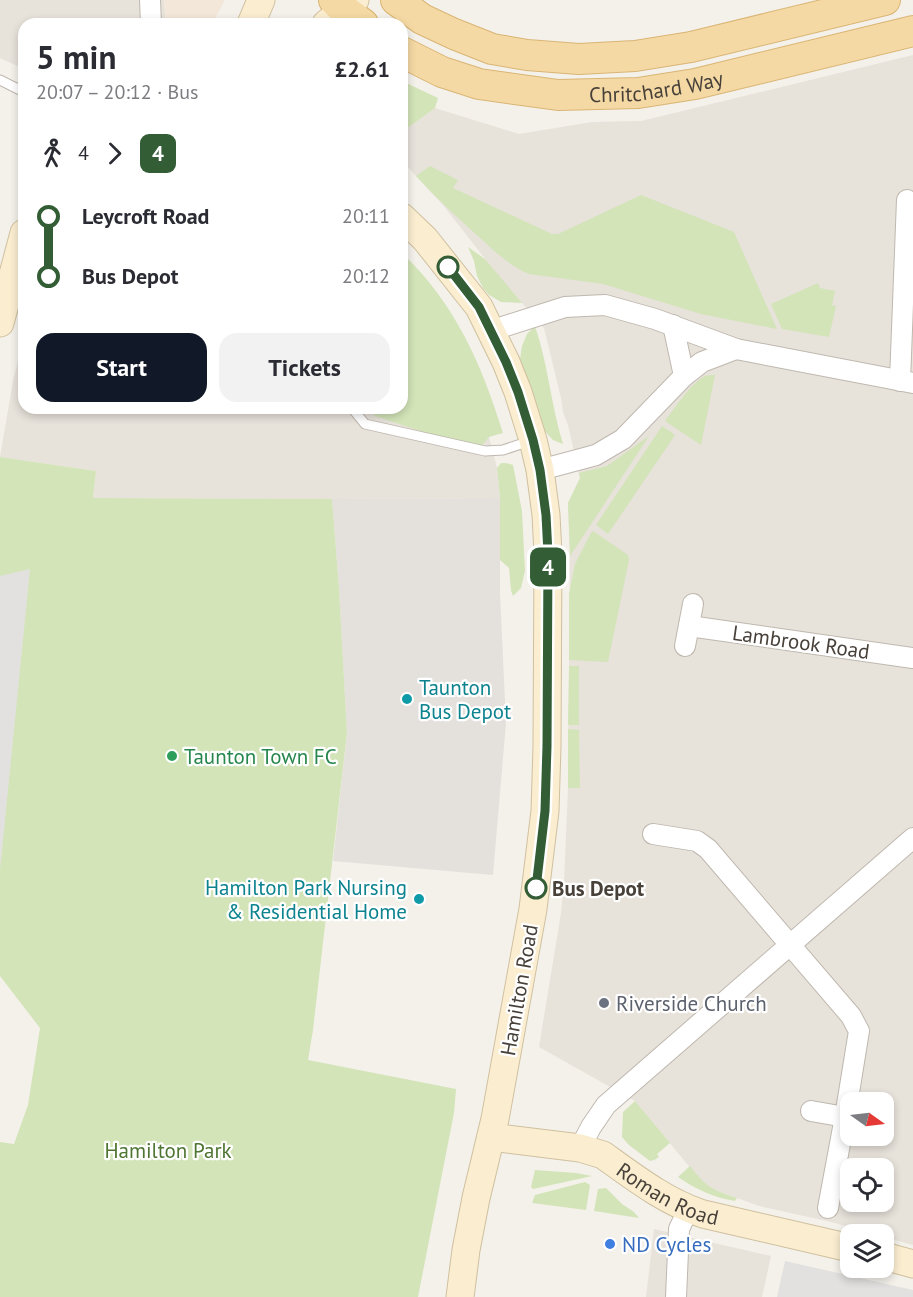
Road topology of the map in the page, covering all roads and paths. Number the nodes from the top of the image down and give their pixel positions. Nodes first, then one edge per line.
1 (150, 0) edge
2 (261, 0) edge
3 (396, 0) edge
4 (885, 0) edge
5 (152, 18) edge
6 (254, 18) edge
7 (913, 31) edge
8 (408, 55) edge
9 (408, 75) edge
10 (0, 80) edge
11 (18, 89) edge
12 (638, 93) junction
13 (907, 200) dead end
14 (408, 222) edge
15 (14, 246) edge
16 (0, 323) edge
17 (673, 325) junction
18 (490, 331) junction
19 (736, 349) junction
20 (684, 376) junction
21 (906, 382) edge
22 (357, 414) edge
23 (533, 440) junction
24 (540, 470) junction
25 (693, 604) dead end
26 (689, 626) junction
27 (685, 646) dead end
28 (913, 658) edge
29 (653, 836) dead end
30 (913, 838) edge
31 (790, 945) junction
32 (849, 1092) edge
33 (811, 1111) dead end
34 (840, 1116) edge
35 (491, 1137) junction
36 (840, 1144) edge
37 (580, 1148) junction
38 (828, 1208) dead end
39 (688, 1210) junction
40 (840, 1246) edge
41 (894, 1259) edge
42 (913, 1264) edge
43 (460, 1297) edge
44 (676, 1297) edge

1 - 5 street
2 - 6 street
3 - 4 main road, Chritchard Way
7 - 12 main road, Chritchard Way
8 - 12 main road, Chritchard Way
9 - 12 main road
10 - 11 lane
13 - 21 street
14 - 18 street, Hamilton Road
15 - 16 street
17 - 18 street
17 - 19 street
17 - 20 street
18 - 23 street, Hamilton Road
19 - 20 street
19 - 21 street
20 - 24 street
22 - 23 lane
23 - 24 street, Hamilton Road
24 - 35 street, Hamilton Road
25 - 26 street
26 - 27 street
26 - 28 street, Lambrook Road
29 - 31 street
30 - 31 street
31 - 32 street
31 - 37 street
33 - 34 street
35 - 37 street, Roman Road
35 - 43 street, Hamilton Road
36 - 38 street
37 - 39 street, Roman Road
39 - 40 street, Roman Road
39 - 44 street
41 - 42 street

